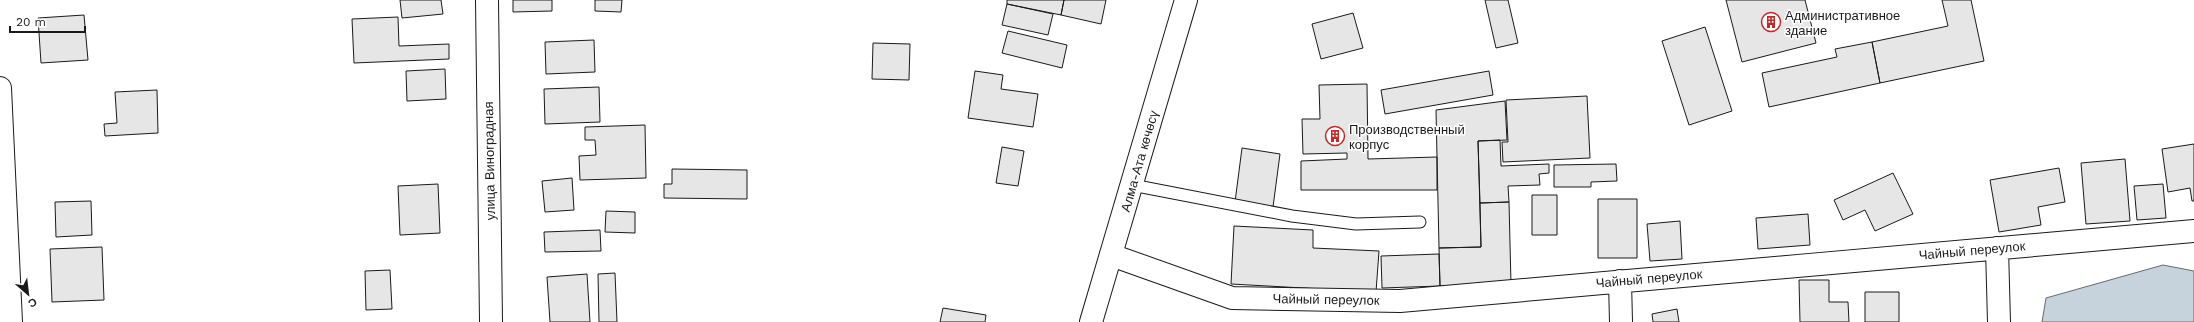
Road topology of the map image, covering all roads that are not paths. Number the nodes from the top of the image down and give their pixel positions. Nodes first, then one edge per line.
1 (487, 0) edge
2 (1186, 0) edge
3 (0, 88) edge
4 (1132, 185) junction
5 (1420, 222) dead end
6 (2194, 231) edge
7 (1996, 248) junction
8 (1111, 255) junction
9 (1620, 281) junction
10 (11, 322) edge
11 (491, 322) edge
12 (1090, 322) edge
13 (1621, 322) edge
14 (1999, 322) edge

1 - 11 main road, улица Виноградная
2 - 4 main road, Алма-Ата көчөсү
3 - 10 main road
4 - 5 lane
4 - 8 main road, Алма-Ата көчөсү
6 - 7 main road, Чайный переулок
7 - 9 main road, Чайный переулок
7 - 14 main road
8 - 9 main road, Чайный переулок
8 - 12 main road, Алма-Ата көчөсү
9 - 13 main road

